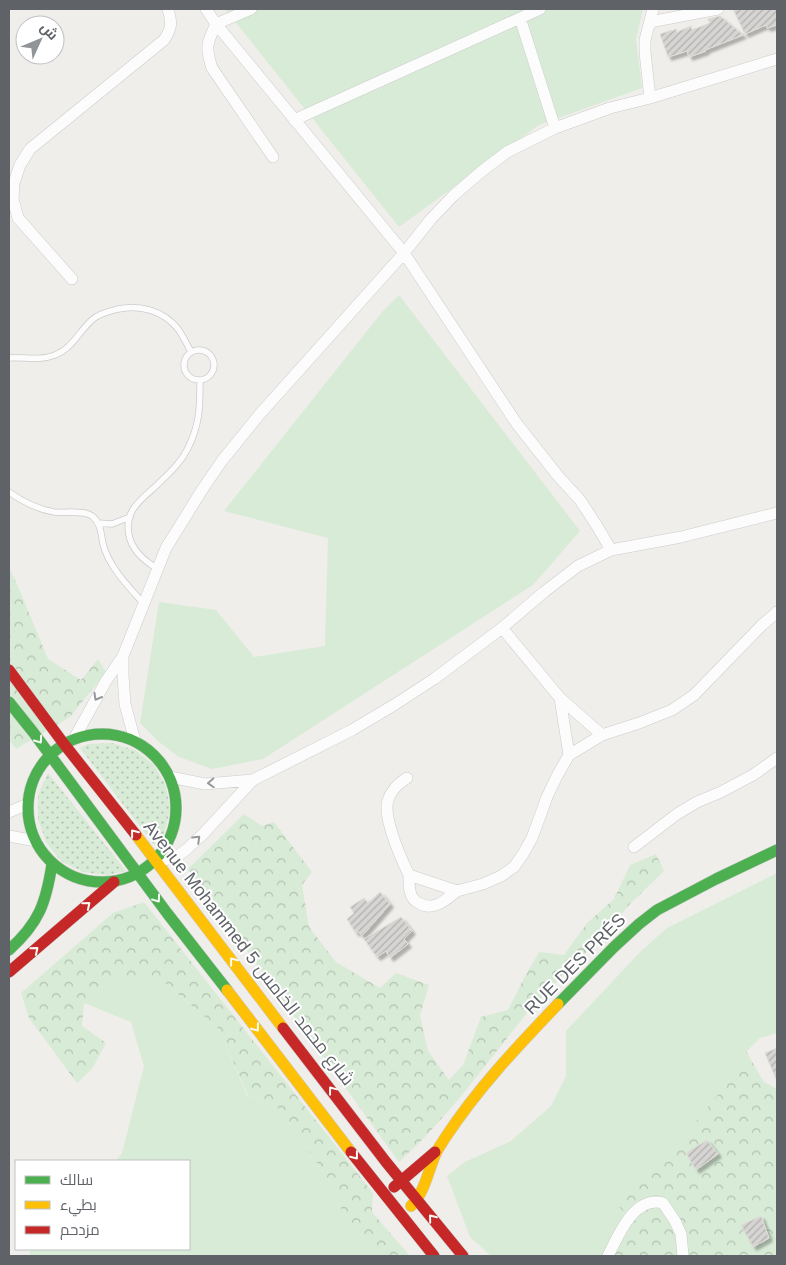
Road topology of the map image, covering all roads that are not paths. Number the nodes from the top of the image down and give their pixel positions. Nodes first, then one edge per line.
1 (168, 9) edge
2 (206, 9) edge
3 (251, 9) edge
4 (540, 9) edge
5 (653, 9) edge
6 (718, 9) edge
7 (520, 18) junction
8 (650, 22) junction
9 (216, 24) junction
10 (777, 59) edge
11 (650, 98) junction
12 (294, 120) junction
13 (555, 128) junction
14 (273, 157) dead end
15 (404, 254) junction
16 (72, 279) dead end
17 (191, 352) junction
18 (9, 358) edge
19 (200, 380) junction
20 (9, 492) edge
21 (777, 513) edge
22 (130, 517) junction
23 (98, 523) junction
24 (610, 550) junction
25 (158, 569) junction
26 (144, 604) junction
27 (777, 612) edge
28 (502, 628) junction
29 (123, 656) junction
30 (9, 670) edge
31 (560, 698) junction
32 (9, 702) edge
33 (602, 735) junction
34 (135, 741) junction
35 (69, 742) junction
36 (569, 755) junction
37 (49, 756) junction
38 (777, 758) edge
39 (170, 777) junction
40 (407, 778) dead end
41 (253, 780) junction
42 (28, 804) junction
43 (9, 812) edge
44 (9, 836) edge
45 (36, 841) junction
46 (634, 846) dead end
47 (777, 850) edge
48 (156, 861) junction
49 (52, 864) junction
50 (139, 874) junction
51 (409, 875) junction
52 (114, 882) junction
53 (457, 891) junction
54 (9, 950) edge
55 (9, 972) edge
56 (436, 1151) junction
57 (401, 1181) junction
58 (385, 1194) junction
59 (416, 1200) junction
60 (402, 1216) junction
61 (434, 1256) edge
62 (463, 1256) edge
63 (608, 1256) edge
64 (683, 1256) edge

1 - 16 street
2 - 9 street
3 - 9 street
4 - 7 street
5 - 8 street
6 - 8 street
7 - 12 street
7 - 13 street
8 - 11 street
9 - 12 street
9 - 14 street
10 - 11 street
11 - 13 street
12 - 15 street
13 - 15 street
15 - 24 street
15 - 25 street
17 - 18 lane
17 - 19 lane
17 - 19 lane
19 - 22 lane
20 - 23 lane
21 - 24 street
22 - 23 lane
22 - 25 lane
23 - 26 lane
24 - 28 street
25 - 26 street
26 - 29 street
27 - 33 street
28 - 31 street
28 - 41 street
29 - 34 street
29 -> 35 street
30 - 35 main road, Avenue Mohammed 5 شارع محمد الخامس
31 - 33 street
31 - 36 street
32 -> 37 main road
33 - 36 street
34 - 35 main road
34 - 39 main road
35 - 37 main road
48 -> 35 main road, Avenue Mohammed 5 شارع محمد الخامس
36 - 53 street
37 - 42 main road
37 - 50 main road
38 - 46 street
41 -> 39 street
39 - 48 main road
40 - 51 street
48 -> 41 street
42 - 43 street
42 - 45 main road
44 - 45 street
45 - 49 main road
47 - 56 main road, RUE DES PRÉS
48 - 50 main road
57 -> 48 main road, Avenue Mohammed 5 شارع محمد الخامس
49 - 52 main road
49 - 54 main road
50 - 52 main road
50 -> 58 main road
51 - 53 street
51 - 53 street
55 -> 52 main road
56 - 57 main road, RUE DES PRÉS
56 - 59 main road, RUE DES PRÉS
57 - 58 main road, RUE DES PRÉS
57 - 59 main road, Avenue Mohammed 5 شارع محمد الخامس
58 - 60 main road
59 - 60 main road, RUE DES PRÉS
62 -> 59 main road, Avenue Mohammed 5 شارع محمد الخامس
60 - 61 main road
63 - 64 street

